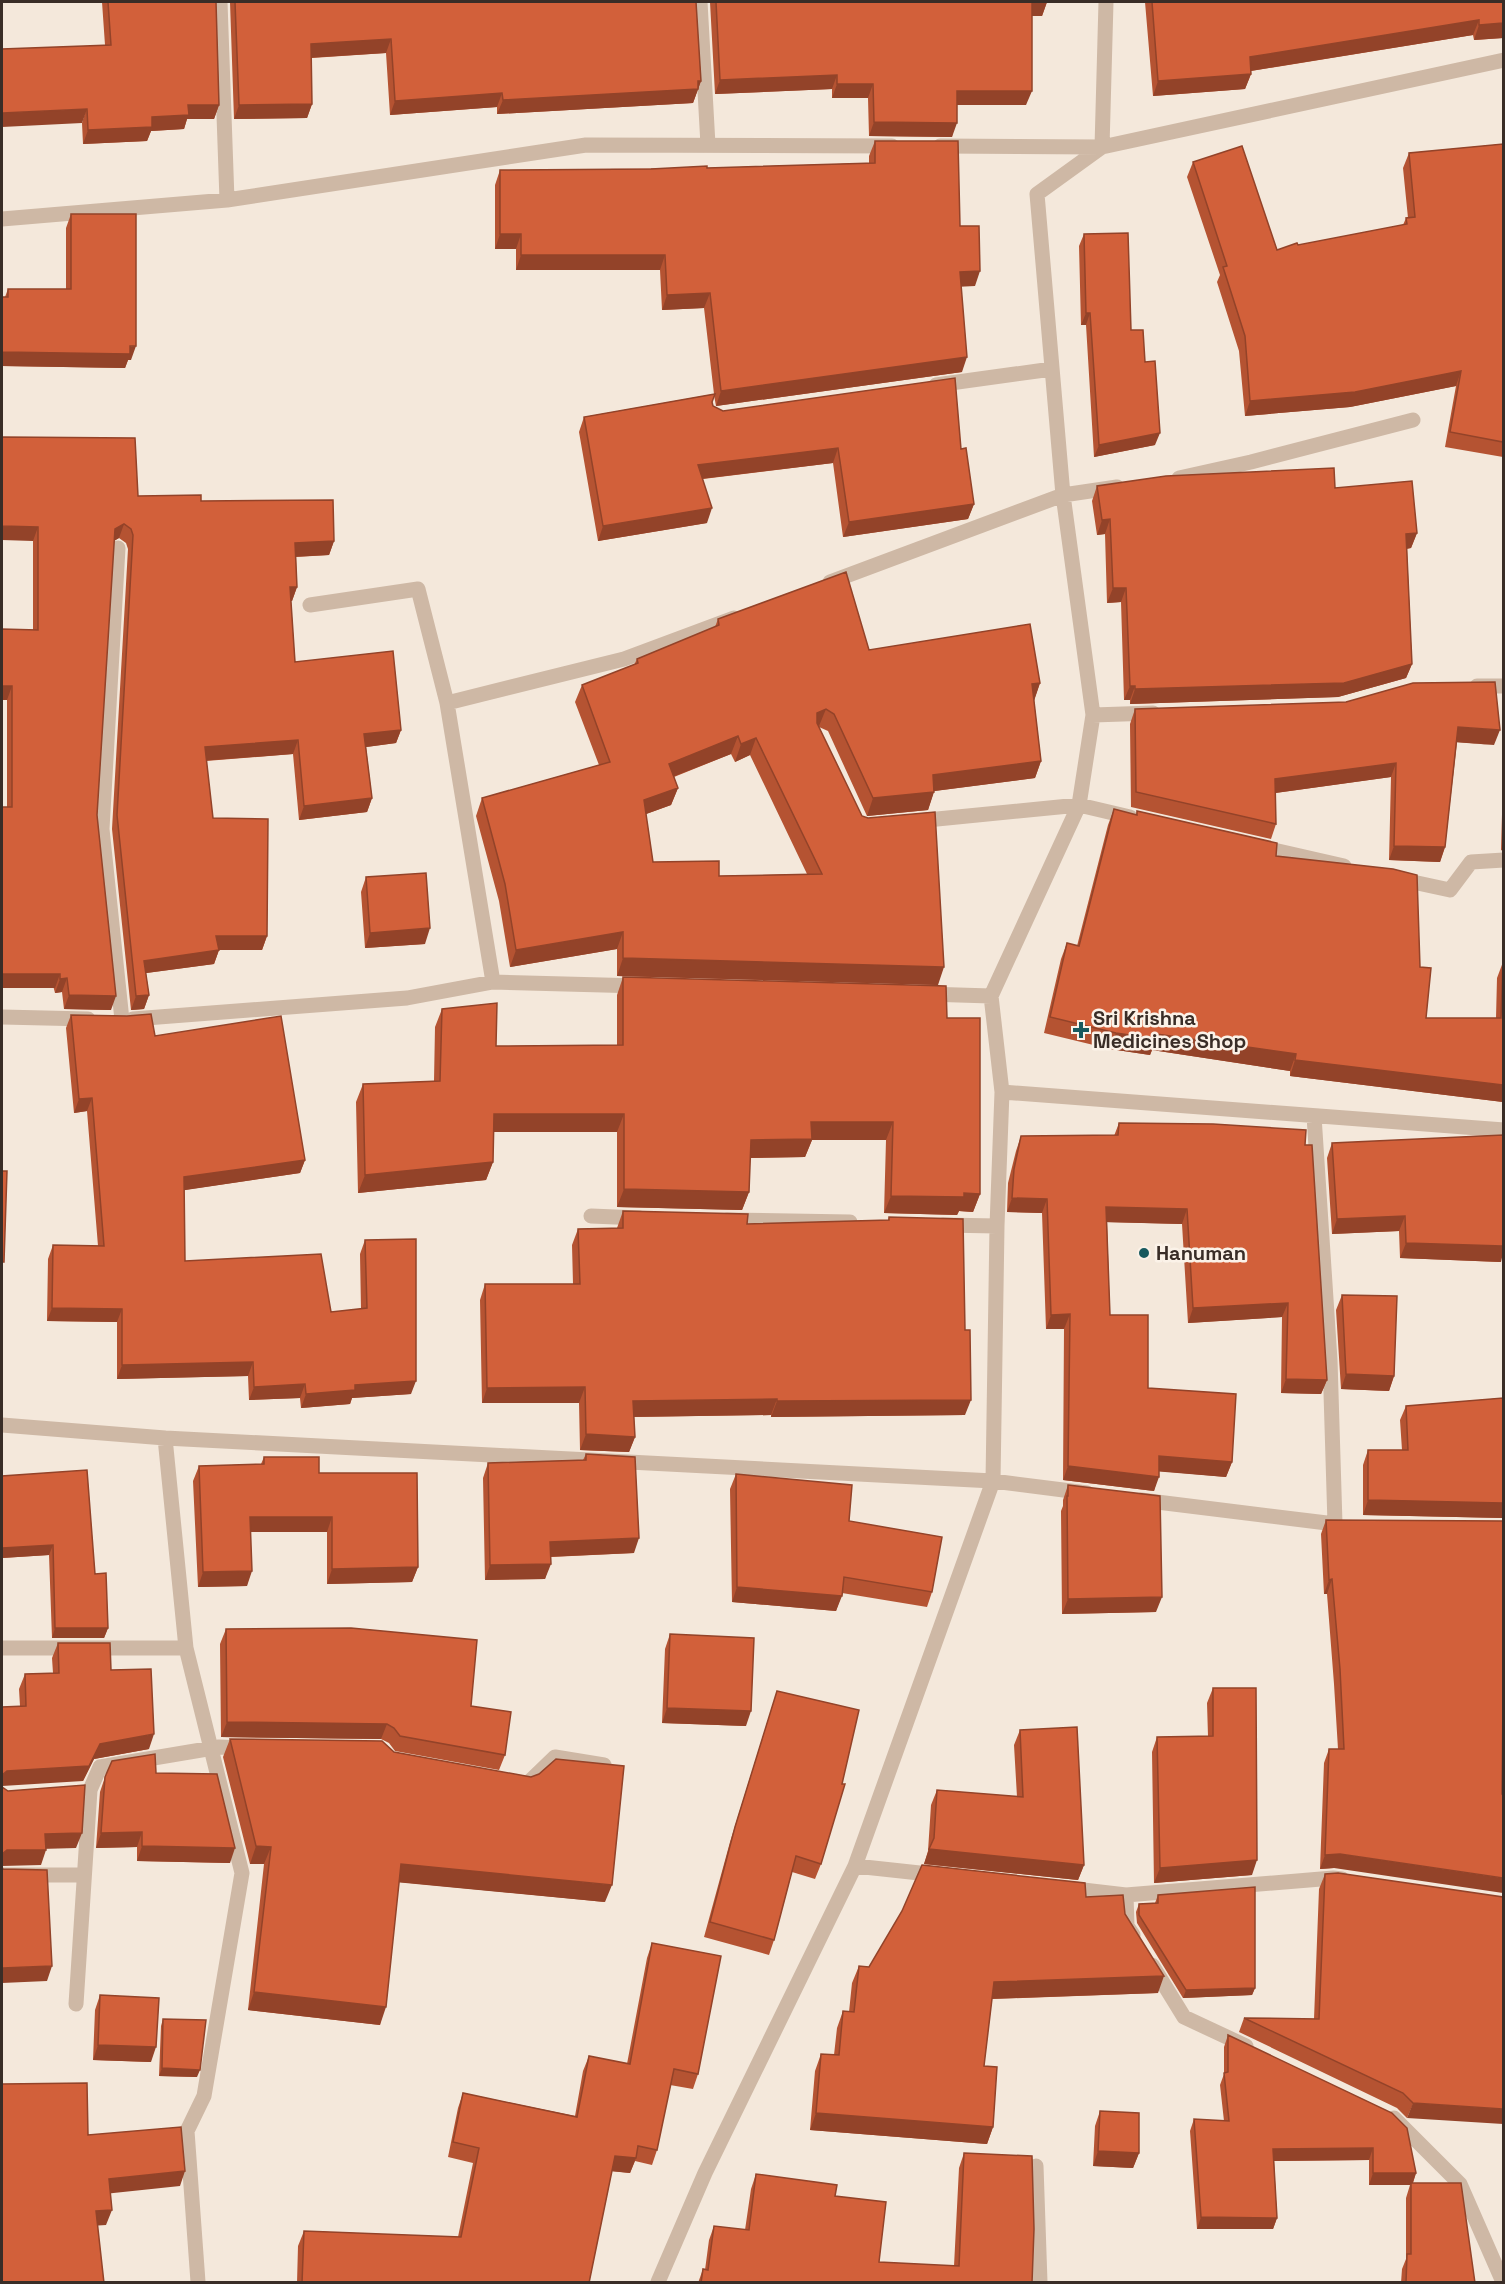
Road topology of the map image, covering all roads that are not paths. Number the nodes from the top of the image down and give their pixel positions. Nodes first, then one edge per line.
1 (220, 2) edge
2 (700, 2) edge
3 (1106, 2) edge
4 (1503, 60) edge
5 (708, 145) junction
6 (1102, 147) junction
7 (227, 200) junction
8 (2, 219) edge
9 (1052, 369) junction
10 (924, 387) edge
11 (1413, 420) dead end
12 (1166, 480) edge
13 (1131, 485) edge
14 (1063, 495) junction
15 (118, 548) edge
16 (811, 589) edge
17 (310, 605) dead end
18 (745, 614) edge
19 (1503, 686) edge
20 (1460, 687) edge
21 (447, 703) junction
22 (1163, 712) edge
23 (1093, 715) junction
24 (1079, 805) junction
25 (1148, 821) edge
26 (906, 822) edge
27 (1241, 842) edge
28 (1503, 860) edge
29 (1357, 869) edge
30 (1381, 874) edge
31 (493, 982) junction
32 (659, 987) edge
33 (908, 994) edge
34 (991, 996) junction
35 (2, 1017) edge
36 (111, 1020) junction
37 (1002, 1092) junction
38 (1314, 1116) junction
39 (1503, 1130) edge
40 (591, 1216) dead end
41 (651, 1218) edge
42 (710, 1219) edge
43 (866, 1223) edge
44 (925, 1224) edge
45 (997, 1226) junction
46 (2, 1425) edge
47 (165, 1438) junction
48 (993, 1481) junction
49 (1099, 1494) edge
50 (1123, 1497) edge
51 (2, 1648) edge
52 (186, 1648) junction
53 (266, 1748) edge
54 (211, 1749) junction
55 (624, 1768) edge
56 (503, 1781) edge
57 (855, 1866) junction
58 (2, 1875) edge
59 (84, 1875) junction
60 (950, 1876) edge
61 (1355, 1881) edge
62 (1056, 1887) edge
63 (1126, 1894) junction
64 (75, 2004) dead end
65 (1257, 2052) edge
66 (1382, 2112) edge
67 (1036, 2166) dead end
68 (198, 2283) edge
69 (658, 2283) edge
70 (1040, 2283) edge
71 (1503, 2283) edge

1 - 7 street
2 - 5 street
3 - 6 street
4 - 6 street
5 - 6 street
5 - 7 street
6 - 9 street
7 - 8 street
9 - 10 street
9 - 14 street
11 - 12 street
13 - 14 street
14 - 16 street
14 - 23 street
15 - 36 street
17 - 21 street
18 - 21 street
19 - 20 street
21 - 31 street
22 - 23 street
23 - 24 street
24 - 25 street
24 - 26 street
24 - 34 street
27 - 29 street
28 - 30 street
31 - 32 street
31 - 36 street
33 - 34 street
34 - 37 street
35 - 36 street
37 - 38 street
37 - 45 street
38 - 39 street
38 - 50 street
40 - 41 street
42 - 43 street
44 - 45 street
45 - 48 street
46 - 47 street
47 - 48 street
47 - 52 street
48 - 49 street
48 - 57 street
51 - 52 street
52 - 54 street
53 - 54 street
54 - 59 street
54 - 68 street
55 - 56 street
57 - 60 street
57 - 69 street
58 - 59 street
59 - 64 street
61 - 63 street
62 - 63 street
63 - 65 street
66 - 71 street
67 - 70 street

